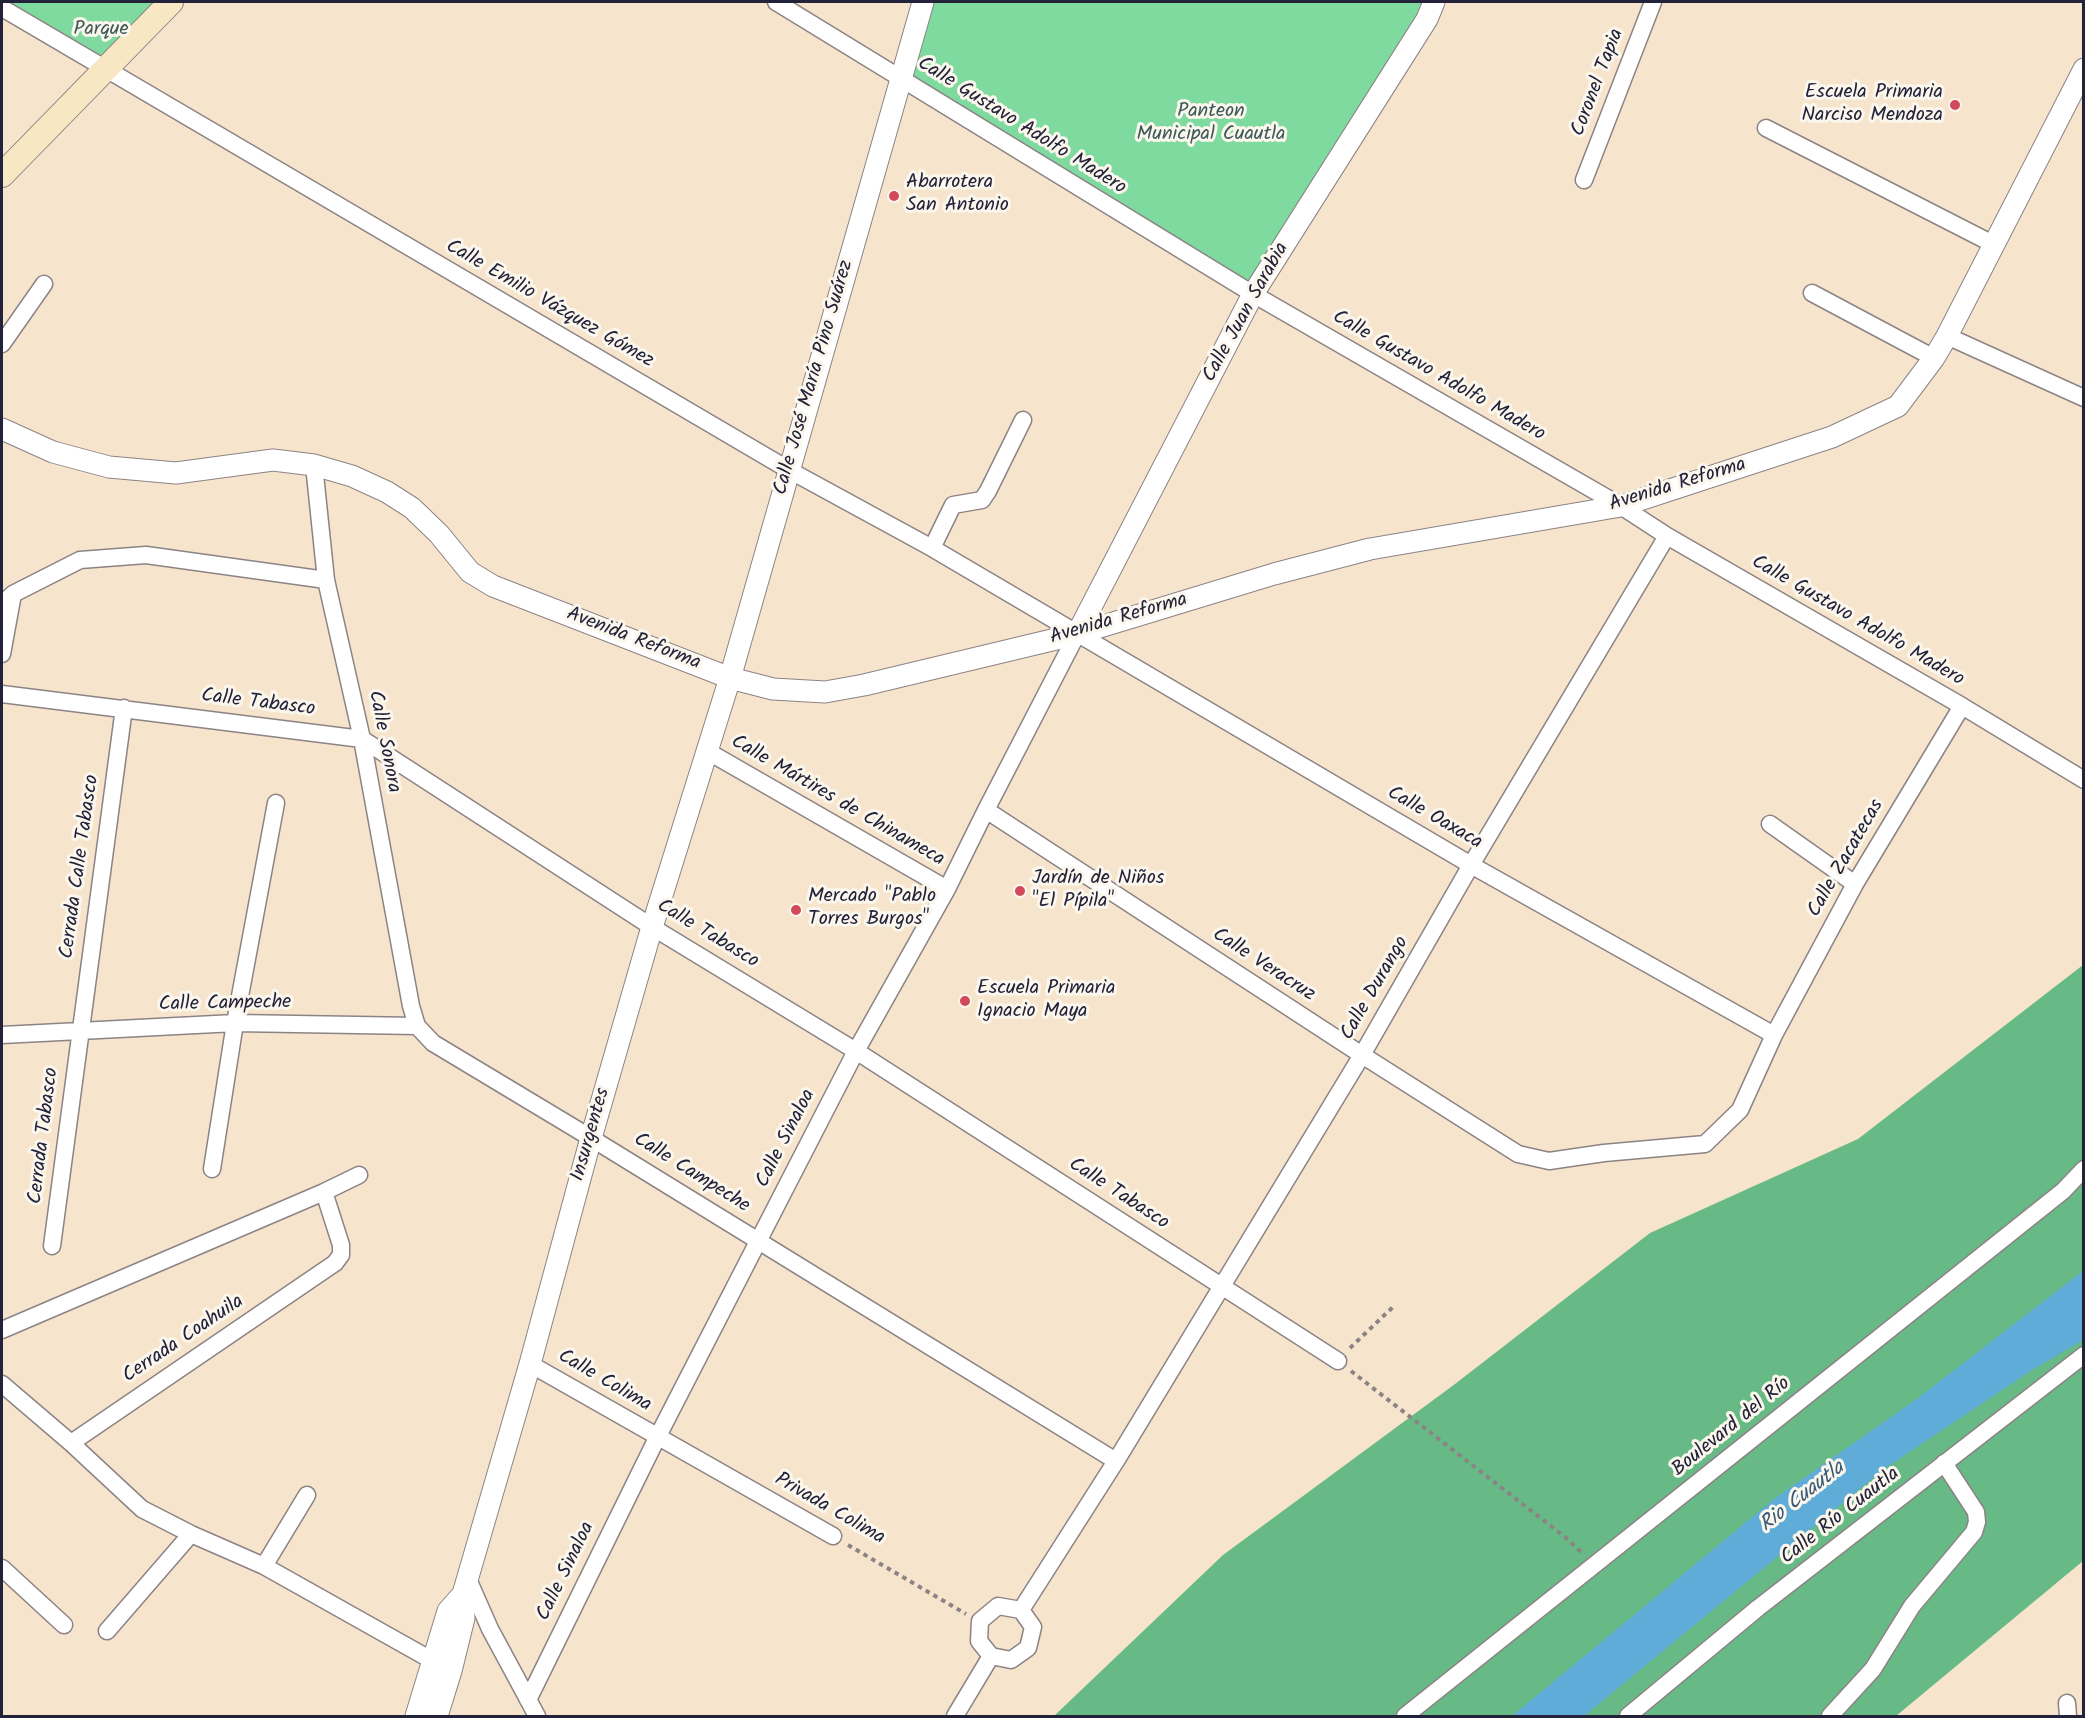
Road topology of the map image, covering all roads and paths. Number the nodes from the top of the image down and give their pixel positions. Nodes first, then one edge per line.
1 (171, 2) edge
2 (776, 2) edge
3 (923, 2) edge
4 (1434, 2) edge
5 (1653, 2) edge
6 (2, 8) edge
7 (106, 68) junction
8 (2084, 69) edge
9 (901, 78) junction
10 (1766, 128) dead end
11 (2, 175) edge
12 (1584, 180) dead end
13 (1993, 244) junction
14 (44, 284) dead end
15 (1812, 293) dead end
16 (1253, 294) junction
17 (1947, 336) junction
18 (2, 344) edge
19 (1934, 358) junction
20 (2084, 398) edge
21 (1023, 420) dead end
22 (2, 429) edge
23 (315, 465) junction
24 (789, 470) junction
25 (1621, 507) junction
26 (1667, 536) junction
27 (932, 548) junction
28 (326, 580) junction
29 (7, 599) edge
30 (1077, 634) junction
31 (2, 654) edge
32 (729, 678) junction
33 (2, 694) edge
34 (1962, 706) junction
35 (124, 708) junction
36 (362, 739) junction
37 (707, 751) junction
38 (2084, 780) edge
39 (276, 803) dead end
40 (986, 810) junction
41 (1770, 824) dead end
42 (1472, 866) junction
43 (1855, 884) junction
44 (947, 889) junction
45 (652, 927) junction
46 (235, 1023) junction
47 (417, 1026) junction
48 (80, 1031) junction
49 (2, 1035) edge
50 (1774, 1035) junction
51 (856, 1051) junction
52 (1362, 1055) junction
53 (591, 1138) junction
54 (1518, 1154) joint
55 (212, 1169) dead end
56 (2084, 1169) edge
57 (359, 1175) dead end
58 (324, 1192) junction
59 (759, 1241) junction
60 (52, 1246) dead end
61 (1220, 1286) junction
62 (1395, 1305) dead end
63 (2, 1330) edge
64 (2084, 1355) edge
65 (1338, 1361) junction
66 (530, 1364) junction
67 (2, 1384) edge
68 (658, 1436) junction
69 (71, 1443) junction
70 (1116, 1461) junction
71 (1944, 1463) junction
72 (307, 1495) dead end
73 (191, 1534) junction
74 (833, 1536) joint
75 (1595, 1565) junction
76 (264, 1566) junction
77 (2, 1568) edge
78 (465, 1586) junction
79 (1022, 1610) junction
80 (980, 1622) junction
81 (64, 1625) dead end
82 (106, 1631) dead end
83 (991, 1656) junction
84 (442, 1666) junction
85 (528, 1700) junction
86 (416, 1716) edge
87 (436, 1716) edge
88 (537, 1716) edge
89 (955, 1716) edge
90 (1405, 1716) edge
91 (1628, 1716) edge
92 (1830, 1716) edge

1 - 7 main road
2 - 9 street, Calle Gustavo Adolfo Madero
3 - 9 street, Calle José María Pino Suárez
4 - 16 street, Calle Juan Sarabia
5 - 12 street, Coronel Tapia
6 - 7 street, Calle Emilio Vázquez Gómez
7 - 11 main road
7 - 24 street, Calle Emilio Vázquez Gómez
8 - 13 street, Avenida Reforma
9 - 16 street, Calle Gustavo Adolfo Madero
9 - 24 street, Calle José María Pino Suárez
10 - 13 street
13 - 17 street, Avenida Reforma
14 - 18 street
15 - 19 street
16 - 25 street, Calle Gustavo Adolfo Madero
16 - 30 street, Calle Juan Sarabia
17 - 19 street, Avenida Reforma
17 - 20 street
19 - 25 street, Avenida Reforma
21 - 27 street
22 - 23 street, Avenida Reforma
23 - 28 street, Calle Sonora
23 - 32 street, Avenida Reforma
24 - 27 street, Calle Emilio Vázquez Gómez
24 - 32 street, Calle José María Pino Suárez
25 - 26 street, Calle Gustavo Adolfo Madero
25 - 30 street, Avenida Reforma
26 - 34 street, Calle Gustavo Adolfo Madero
26 - 42 street, Calle Durango
27 - 30 street, Calle Emilio Vázquez Gómez
28 - 29 street
28 - 36 street, Calle Sonora
29 - 31 street
30 - 32 street, Avenida Reforma
30 - 40 street, Calle Sinaloa
30 - 42 street, Calle Oaxaca
32 - 37 street, Insurgentes
33 - 35 street, Calle Tabasco
34 - 38 street, Calle Gustavo Adolfo Madero
34 - 43 street, Calle Zacatecas
35 - 36 street, Calle Tabasco
35 - 48 street, Cerrada Calle Tabasco
36 - 45 street, Calle Tabasco
36 - 47 street, Calle Sonora
37 - 44 street, Calle Mártires de Chinameca
37 - 45 street, Insurgentes
39 - 46 street
40 - 44 street, Calle Sinaloa
40 - 52 street, Calle Veracruz
41 - 43 street
42 - 50 street, Calle Oaxaca
42 - 52 street, Calle Durango
43 - 50 street, Calle Zacatecas
44 - 51 street, Calle Sinaloa
45 - 51 street, Calle Tabasco
45 - 53 street, Insurgentes
46 - 47 street, Calle Campeche
46 - 48 street, Calle Campeche
46 - 55 street
47 - 53 street, Calle Campeche
48 - 49 street, Calle Campeche
48 - 60 street, Cerrada Tabasco
50 - 54 street, Calle Zacatecas
51 - 59 street, Calle Sinaloa
51 - 61 street, Calle Tabasco
52 - 54 street, Calle Veracruz
52 - 61 street, Calle Durango
53 - 59 street, Calle Campeche
53 - 66 street, Insurgentes
56 - 75 street, Boulevard del Río
57 - 58 street
58 - 63 street
58 - 69 street, Cerrada Coahuila
59 - 68 street, Calle Sinaloa
59 - 70 street, Calle Campeche
61 - 65 street, Calle Tabasco
61 - 70 street, Calle Durango
62 - 65 path
64 - 71 street, Calle Río Cuautla
65 - 75 path
66 - 68 street, Calle Colima
66 - 78 street, Insurgentes
67 - 69 street
68 - 74 street, Privada Colima
68 - 85 street, Calle Sinaloa
69 - 73 street
70 - 79 street, Calle Durango
71 - 91 street, Calle Río Cuautla
71 - 92 street
72 - 76 street
73 - 76 street
73 - 82 street
74 - 80 path, Privada Colima
75 - 90 street, Boulevard del Río
76 - 84 street
77 - 81 street
78 - 84 street, Insurgentes
78 - 85 street
79 - 80 street
79 - 83 street
80 - 83 street
83 - 89 street
84 - 86 street, Insurgentes
84 - 87 street, Insurgentes
85 - 88 street

